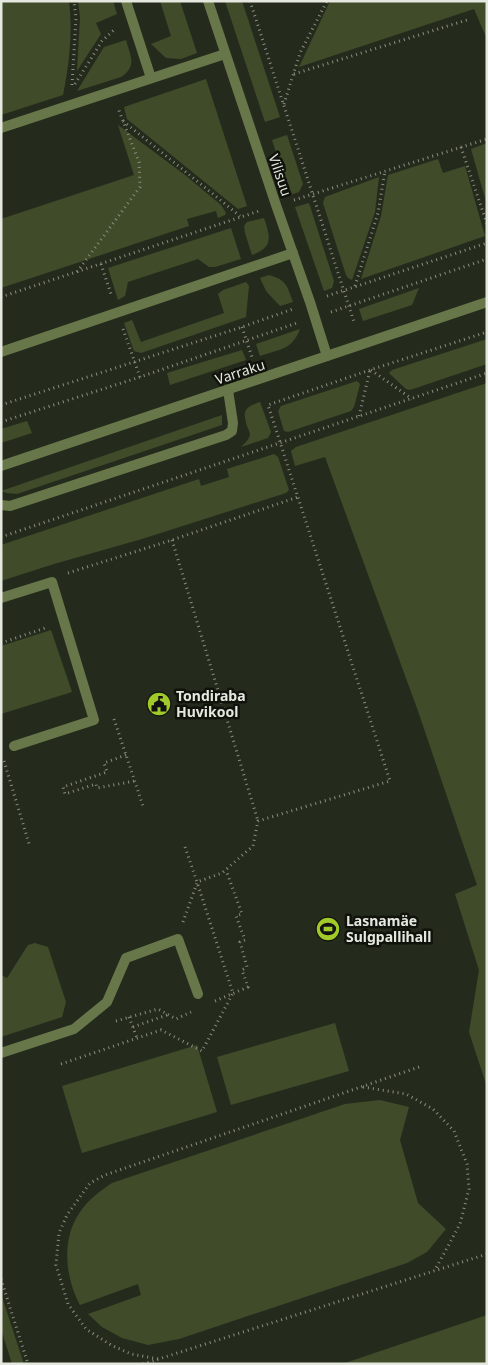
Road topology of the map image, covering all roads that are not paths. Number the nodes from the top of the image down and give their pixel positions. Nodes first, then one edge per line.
1 (126, 1) edge
2 (208, 1) edge
3 (225, 54) junction
4 (152, 78) junction
5 (1, 128) edge
6 (293, 253) junction
7 (487, 302) edge
8 (1, 352) edge
9 (327, 356) junction
10 (228, 390) junction
11 (1, 466) edge
12 (1, 505) edge
13 (1, 598) edge
14 (14, 746) dead end
15 (198, 994) dead end
16 (1, 1053) edge

1 - 4 street
2 - 3 street, Vilisuu
3 - 4 street
3 - 6 street, Vilisuu
4 - 5 street
6 - 8 street
6 - 9 street, Vilisuu
7 - 9 street, Varraku
9 - 10 street, Varraku
10 - 11 street, Varraku
10 - 12 street
13 - 14 street
15 - 16 street

